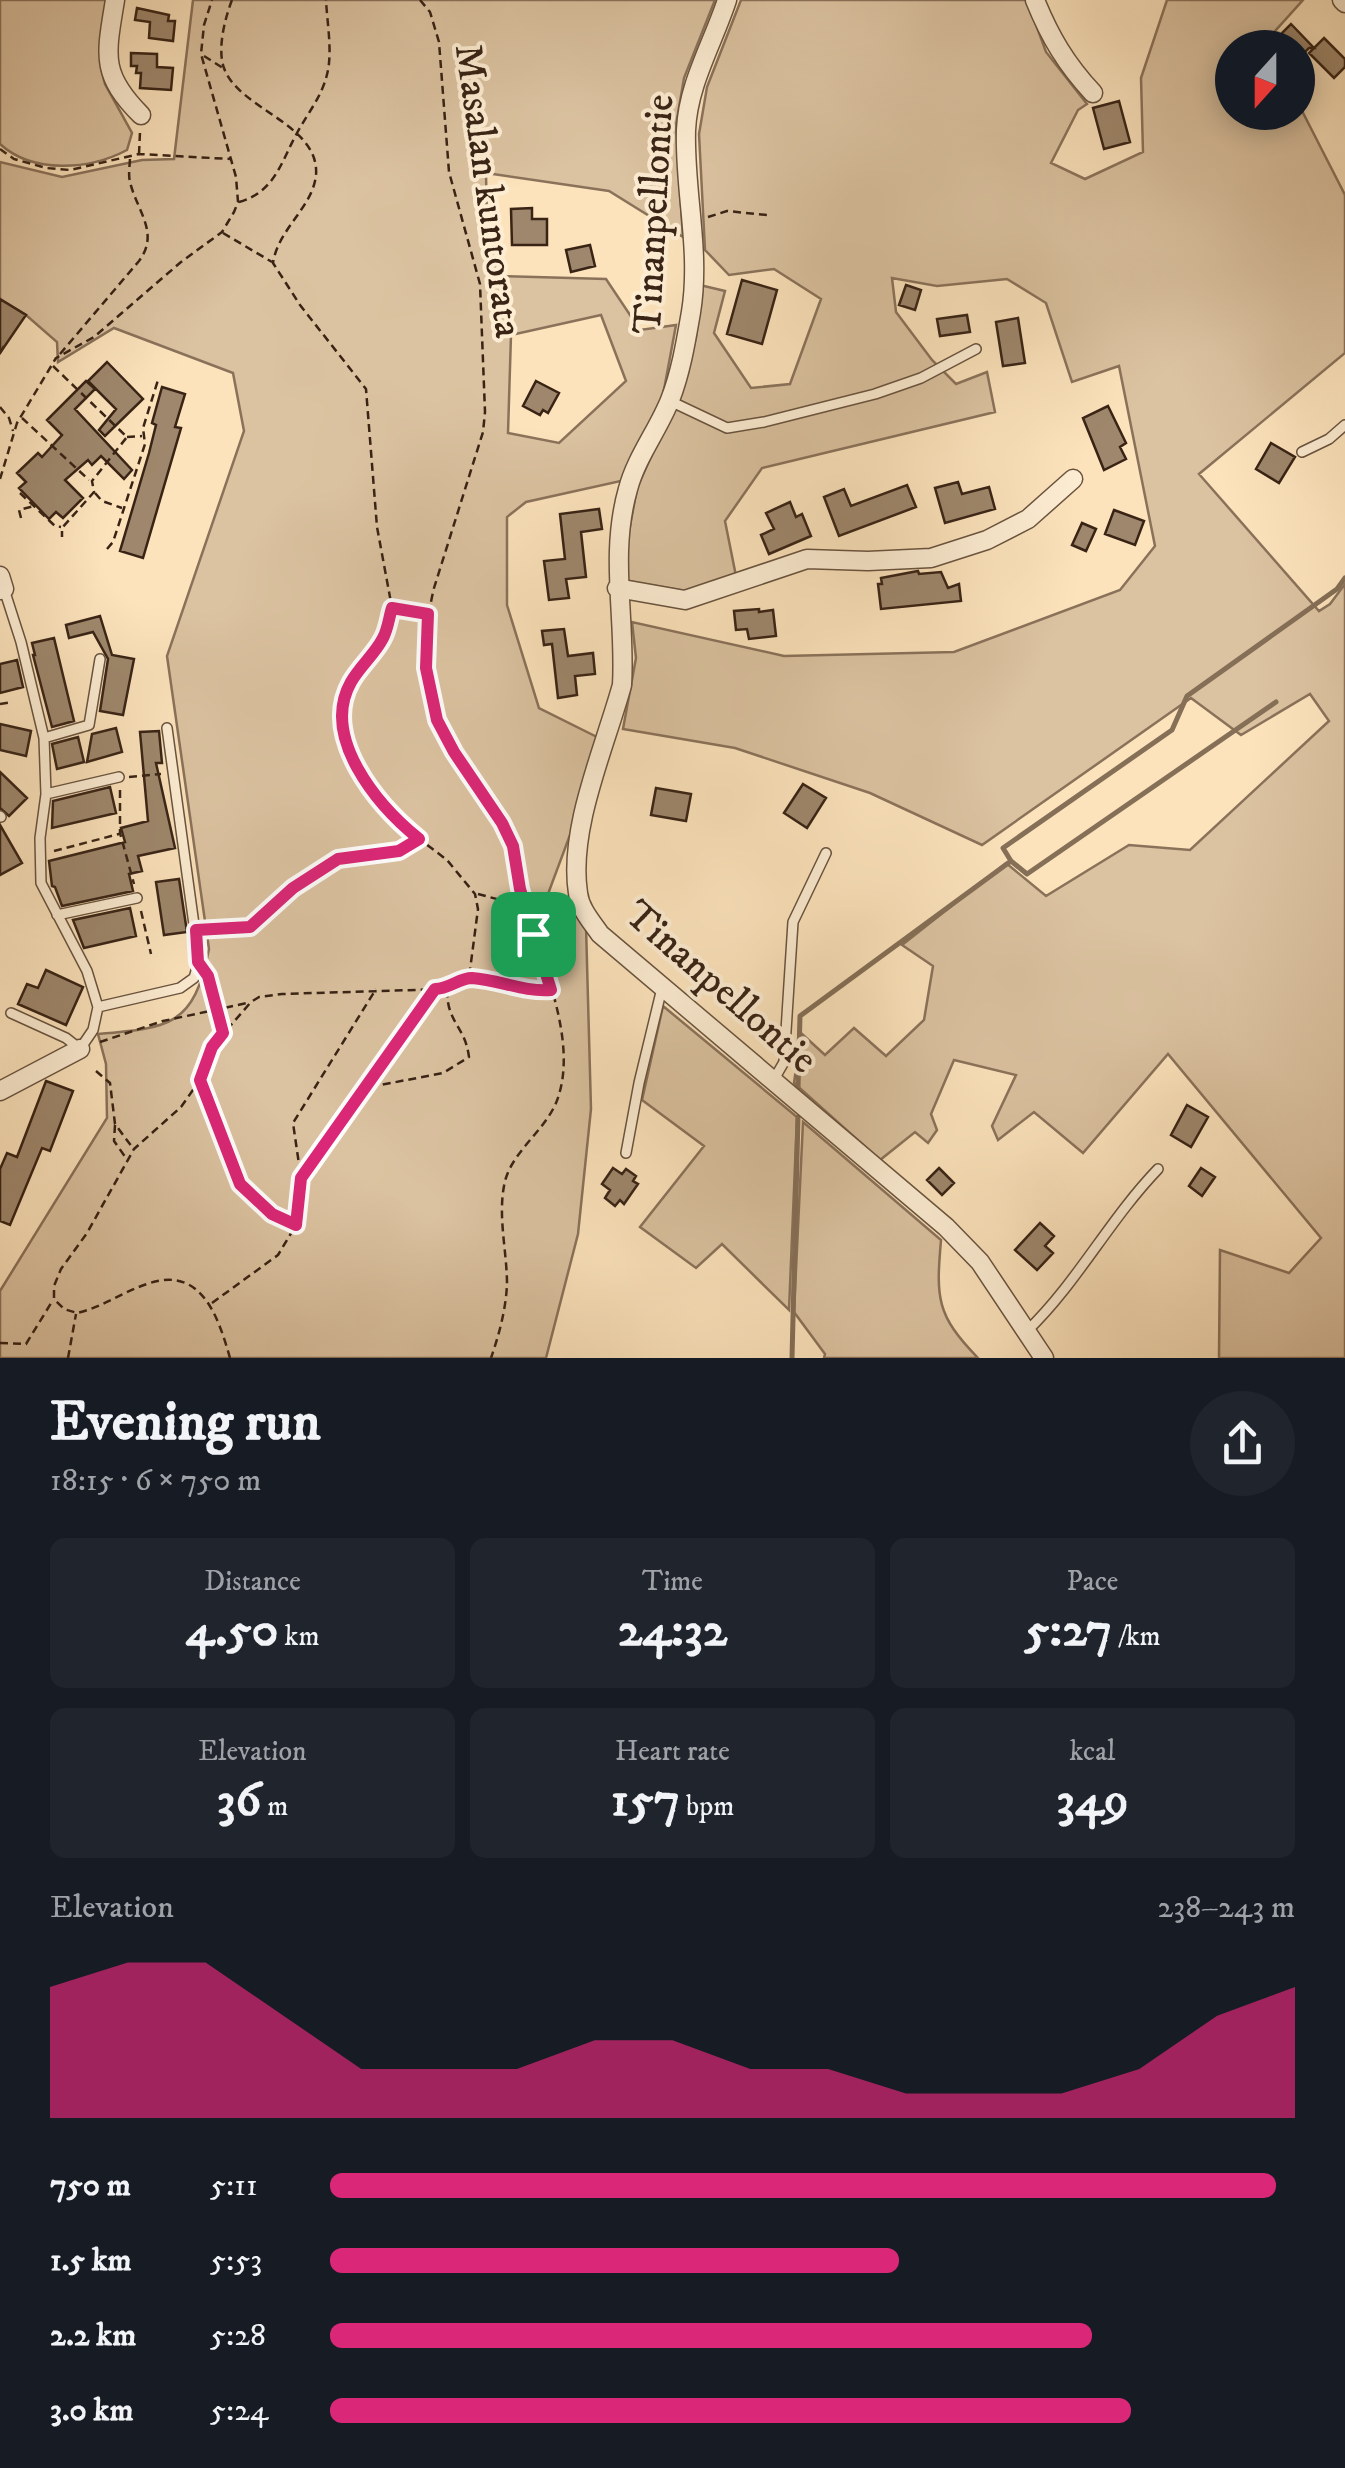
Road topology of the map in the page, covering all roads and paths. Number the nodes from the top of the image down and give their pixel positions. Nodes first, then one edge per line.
1 (116, 0) edge
2 (212, 0) edge
3 (232, 0) edge
4 (326, 0) edge
5 (420, 0) edge
6 (727, 0) edge
7 (1035, 0) edge
8 (201, 54) junction
9 (224, 68) junction
10 (1093, 93) dead end
11 (141, 116) joint
12 (296, 134) junction
13 (0, 152) edge
14 (139, 154) junction
15 (130, 156) junction
16 (232, 158) junction
17 (238, 202) junction
18 (767, 215) dead end
19 (692, 221) junction
20 (222, 232) junction
21 (273, 263) junction
22 (5, 344) dead end
23 (976, 350) dead end
24 (0, 353) edge
25 (56, 358) junction
26 (52, 364) junction
27 (158, 380) dead end
28 (670, 401) junction
29 (0, 407) edge
30 (20, 417) junction
31 (1345, 425) edge
32 (14, 432) junction
33 (144, 436) junction
34 (127, 437) junction
35 (1302, 452) dead end
36 (1073, 479) dead end
37 (0, 480) edge
38 (92, 480) junction
39 (94, 492) junction
40 (20, 493) dead end
41 (34, 506) junction
42 (124, 509) junction
43 (21, 518) dead end
44 (62, 528) junction
45 (62, 537) dead end
46 (106, 549) dead end
47 (1, 585) edge
48 (617, 588) junction
49 (392, 608) junction
50 (428, 614) junction
51 (100, 659) dead end
52 (12, 702) dead end
53 (0, 704) edge
54 (168, 728) dead end
55 (44, 738) junction
56 (172, 772) junction
57 (119, 777) junction
58 (46, 794) junction
59 (120, 834) junction
60 (419, 839) junction
61 (826, 853) dead end
62 (39, 856) junction
63 (475, 894) junction
64 (578, 895) junction
65 (138, 898) junction
66 (524, 906) junction
67 (58, 915) junction
68 (196, 930) junction
69 (533, 934) junction
70 (151, 954) dead end
71 (198, 962) junction
72 (466, 978) junction
73 (662, 988) junction
74 (435, 989) junction
75 (447, 989) junction
76 (376, 990) junction
77 (551, 990) junction
78 (251, 1002) junction
79 (98, 1007) junction
80 (215, 1009) junction
81 (12, 1013) dead end
82 (223, 1033) junction
83 (80, 1049) junction
84 (96, 1071) dead end
85 (200, 1080) junction
86 (772, 1081) junction
87 (368, 1087) junction
88 (0, 1091) edge
89 (115, 1124) junction
90 (134, 1149) junction
91 (626, 1153) dead end
92 (127, 1160) junction
93 (1158, 1170) dead end
94 (301, 1178) junction
95 (296, 1225) junction
96 (54, 1298) junction
97 (211, 1304) junction
98 (77, 1313) junction
99 (1027, 1331) junction
100 (0, 1343) edge
101 (68, 1358) edge
102 (230, 1358) edge
103 (491, 1358) edge
104 (1044, 1358) edge

1 - 11 street
2 - 8 path
3 - 9 path
4 - 12 path
5 - 50 path, Masalan kuntorata
6 - 19 street, Tinanpellontie
7 - 10 street
8 - 9 path
8 - 16 path
9 - 12 path
11 - 14 path
12 - 17 path
12 - 21 path
13 - 15 path
14 - 15 path
14 - 16 path
15 - 25 path
16 - 17 path
17 - 20 path
18 - 19 path
19 - 28 street, Tinanpellontie
20 - 21 path
20 - 25 path
21 - 49 path
22 - 24 path
23 - 28 lane
25 - 26 path
26 - 30 path
26 - 34 path
27 - 33 path
28 - 48 street, Tinanpellontie
29 - 32 path
30 - 32 path
30 - 38 path
31 - 35 lane
32 - 37 path
33 - 34 path
33 - 42 path
34 - 38 path
36 - 48 street
38 - 39 path
39 - 42 path
39 - 44 path
40 - 41 path
41 - 43 path
41 - 44 path
42 - 46 path
44 - 45 path
47 - 55 lane
48 - 64 street, Tinanpellontie
49 - 50 path
49 - 60 path
50 - 66 path, Masalan kuntorata
51 - 55 lane
52 - 53 path
54 - 56 lane
55 - 58 lane
56 - 57 path
56 - 68 lane
57 - 58 lane
57 - 59 path
58 - 62 lane
59 - 62 path
59 - 65 path
60 - 63 path
60 - 68 path
61 - 86 lane
62 - 67 lane
63 - 66 path
63 - 72 path
64 - 69 path
64 - 73 street, Tinanpellontie
65 - 67 lane
65 - 70 path
66 - 69 path, Masalan kuntorata
67 - 79 lane
68 - 71 lane
69 - 77 path, Masalan kuntorata
71 - 79 lane
71 - 80 path
72 - 75 path
72 - 77 path
73 - 86 street, Tinanpellontie
73 - 91 lane
74 - 75 path
74 - 76 path
74 - 87 path
75 - 87 path
76 - 78 path
76 - 94 path
77 - 103 path, Masalan kuntorata
78 - 80 path
78 - 82 path
79 - 83 lane
80 - 82 path
80 - 83 path
81 - 83 lane
82 - 85 path
83 - 88 street
84 - 89 path
85 - 90 path
85 - 95 path
86 - 99 street, Tinanpellontie
87 - 94 path
89 - 90 path
89 - 92 path
90 - 92 path
92 - 96 path
93 - 99 lane
94 - 95 path
95 - 97 path
96 - 98 path
96 - 100 path
97 - 98 path
97 - 102 path
98 - 101 path
99 - 104 street, Tinanpellontie

